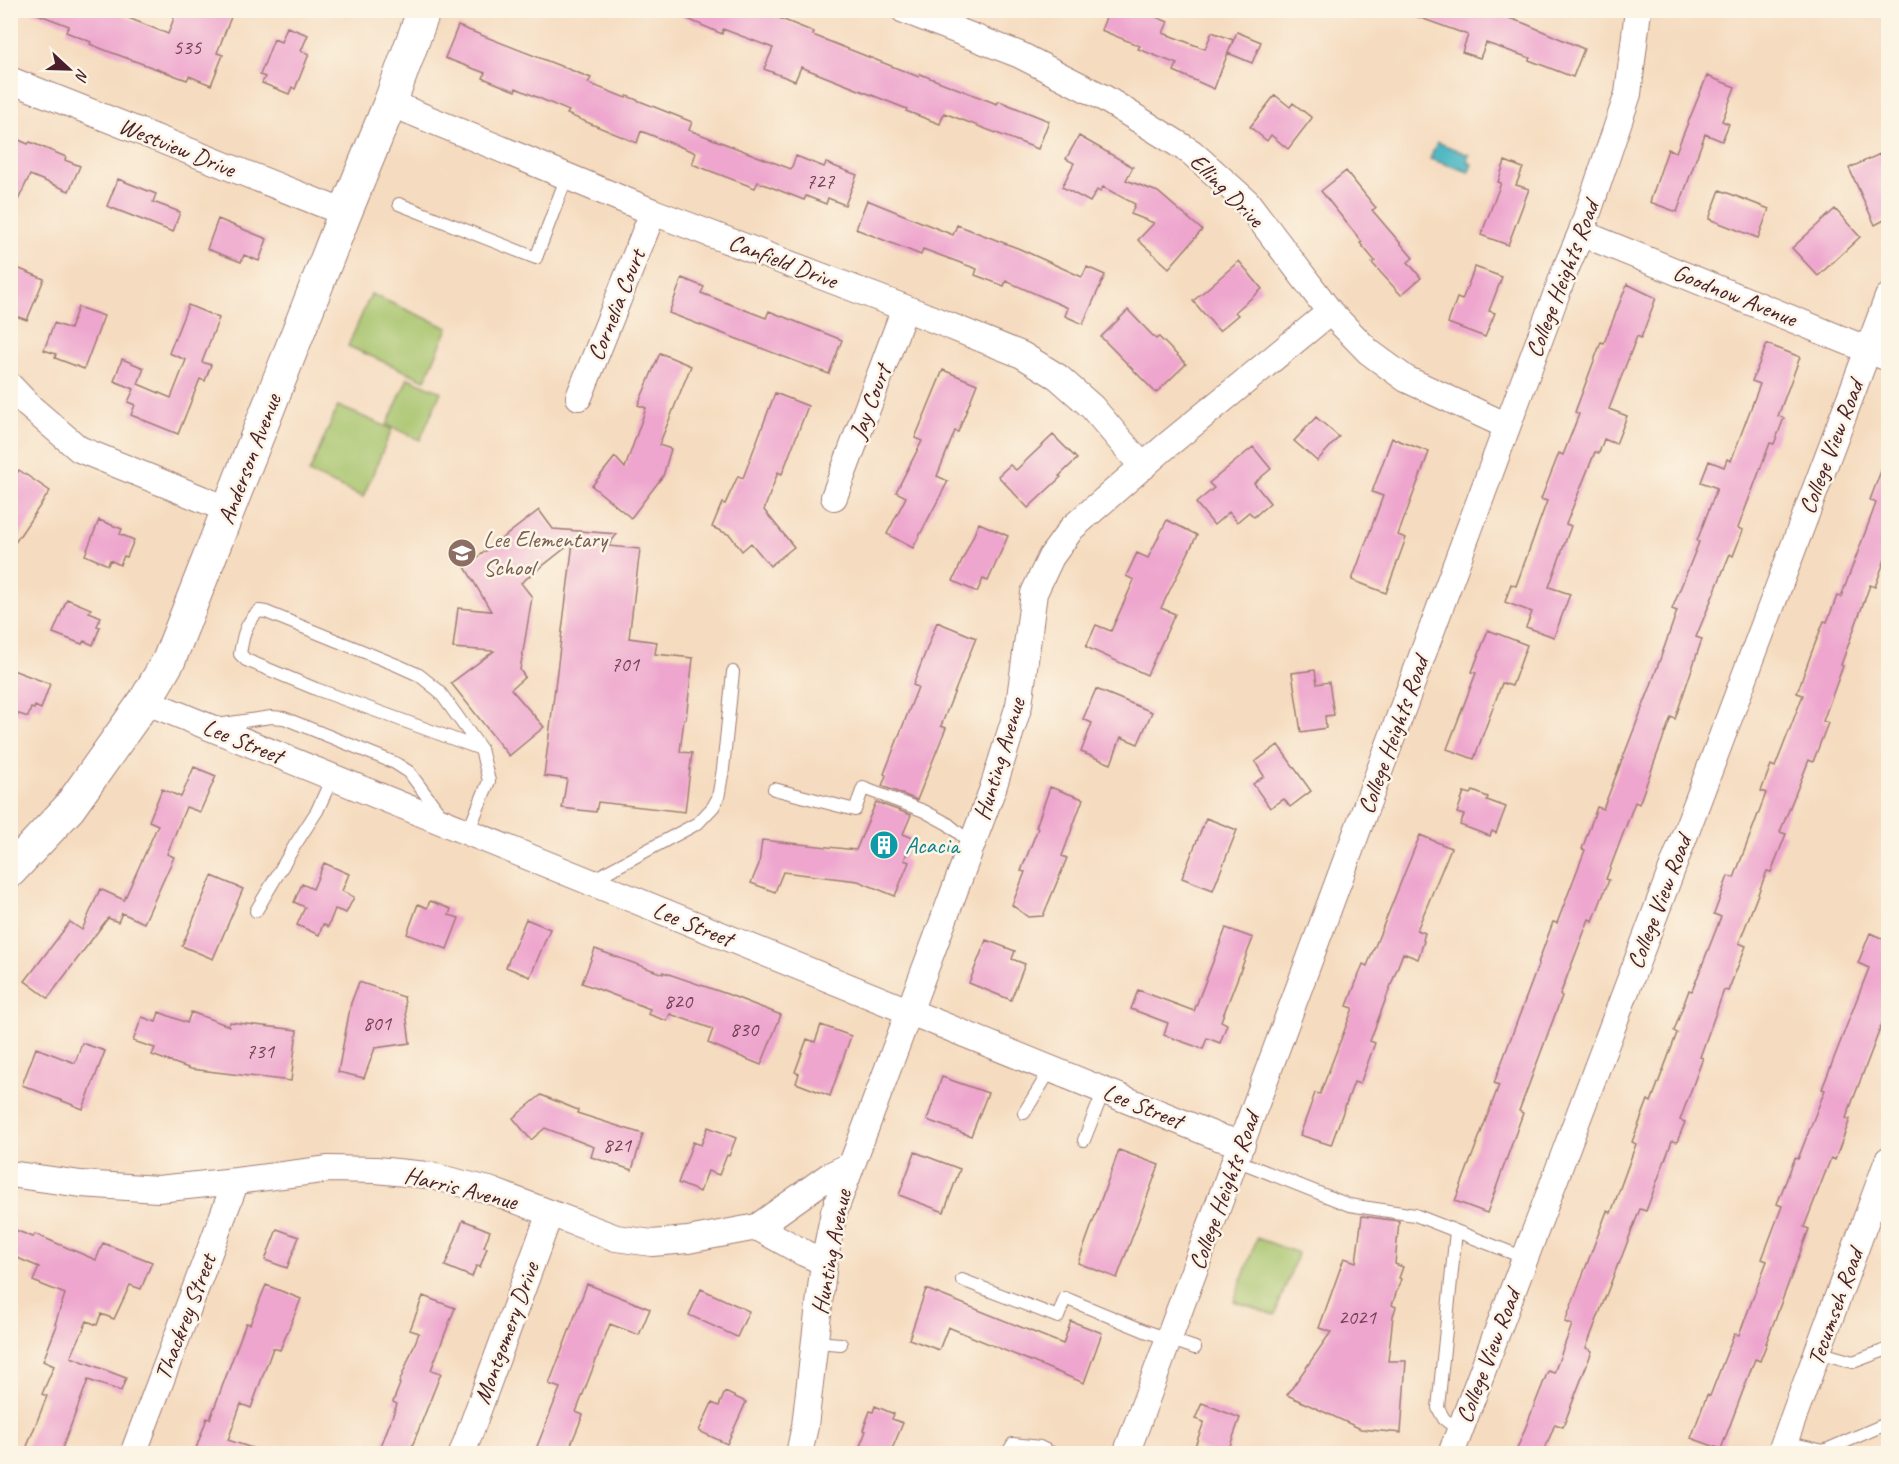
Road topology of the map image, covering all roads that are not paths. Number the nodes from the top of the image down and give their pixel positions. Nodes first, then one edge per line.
1 (424, 10) edge
2 (904, 10) edge
3 (1638, 10) edge
4 (10, 80) edge
5 (390, 103) junction
6 (567, 176) junction
7 (399, 204) dead end
8 (653, 212) junction
9 (345, 213) junction
10 (1581, 233) junction
11 (1888, 297) edge
12 (905, 308) junction
13 (1330, 312) junction
14 (1878, 354) edge
15 (10, 386) edge
16 (579, 397) dead end
17 (1507, 426) junction
18 (1143, 467) junction
19 (834, 497) dead end
20 (229, 510) junction
21 (733, 672) dead end
22 (145, 701) junction
23 (207, 727) junction
24 (481, 749) junction
25 (332, 778) junction
26 (774, 789) dead end
27 (458, 828) junction
28 (972, 844) junction
29 (10, 871) edge
30 (589, 882) junction
31 (256, 911) dead end
32 (909, 1012) junction
33 (1051, 1069) junction
34 (1104, 1090) junction
35 (1024, 1113) dead end
36 (1084, 1140) dead end
37 (1239, 1152) junction
38 (1888, 1160) edge
39 (851, 1165) junction
40 (10, 1174) edge
41 (236, 1181) junction
42 (550, 1213) junction
43 (757, 1227) junction
44 (1456, 1231) junction
45 (1525, 1258) junction
46 (824, 1262) junction
47 (962, 1280) dead end
48 (1169, 1339) junction
49 (815, 1342) junction
50 (841, 1344) dead end
51 (1195, 1348) dead end
52 (1888, 1349) edge
53 (1818, 1352) junction
54 (1888, 1423) edge
55 (1455, 1442) edge
56 (1783, 1448) edge
57 (133, 1454) edge
58 (462, 1454) edge
59 (799, 1454) edge
60 (1007, 1454) edge
61 (1054, 1454) edge
62 (1126, 1454) edge

1 - 5 main road, Anderson Avenue
2 - 13 street, Elling Drive
3 - 10 street, College Heights Road
4 - 9 street, Westview Drive
5 - 6 street, Canfield Drive
5 - 9 main road, Anderson Avenue
6 - 7 lane
6 - 8 street, Canfield Drive
8 - 12 street, Canfield Drive
8 - 16 street, Cornelia Court
9 - 20 main road, Anderson Avenue
10 - 14 street, Goodnow Avenue
10 - 17 street, College Heights Road
11 - 14 street, College View Road
12 - 18 street, Canfield Drive
12 - 19 street, Jay Court
13 - 17 street, Elling Drive
13 - 18 street, Hunting Avenue
14 - 45 street, College View Road
15 - 20 street
17 - 37 street, College Heights Road
18 - 28 street, Hunting Avenue
20 - 22 main road, Anderson Avenue
21 - 30 lane
22 - 23 street, Lee Street
22 - 29 main road, Anderson Avenue
23 - 25 street, Lee Street
23 - 27 lane
24 - 24 lane
24 - 27 lane
25 - 27 street, Lee Street
25 - 31 lane
26 - 28 lane
27 - 30 street, Lee Street
28 - 32 street, Hunting Avenue
30 - 32 street, Lee Street
32 - 33 street, Lee Street
32 - 39 street, Hunting Avenue
33 - 34 street, Lee Street
33 - 35 lane
34 - 36 lane
34 - 37 street, Lee Street
37 - 44 lane
37 - 48 street, College Heights Road
38 - 53 street, Tecumseh Road
39 - 43 street, Harris Avenue
39 - 46 street, Hunting Avenue
40 - 41 street, Harris Avenue
41 - 42 street, Harris Avenue
41 - 57 street, Thackrey Street
42 - 43 street, Harris Avenue
42 - 58 street, Montgomery Drive
43 - 46 street
44 - 45 lane
44 - 55 lane
45 - 55 street, College View Road
46 - 49 street, Hunting Avenue
47 - 48 lane
48 - 51 lane
48 - 62 street, College Heights Road
49 - 50 lane
49 - 59 street, Hunting Avenue
52 - 53 lane
53 - 56 street, Tecumseh Road
54 - 56 lane
60 - 61 lane

